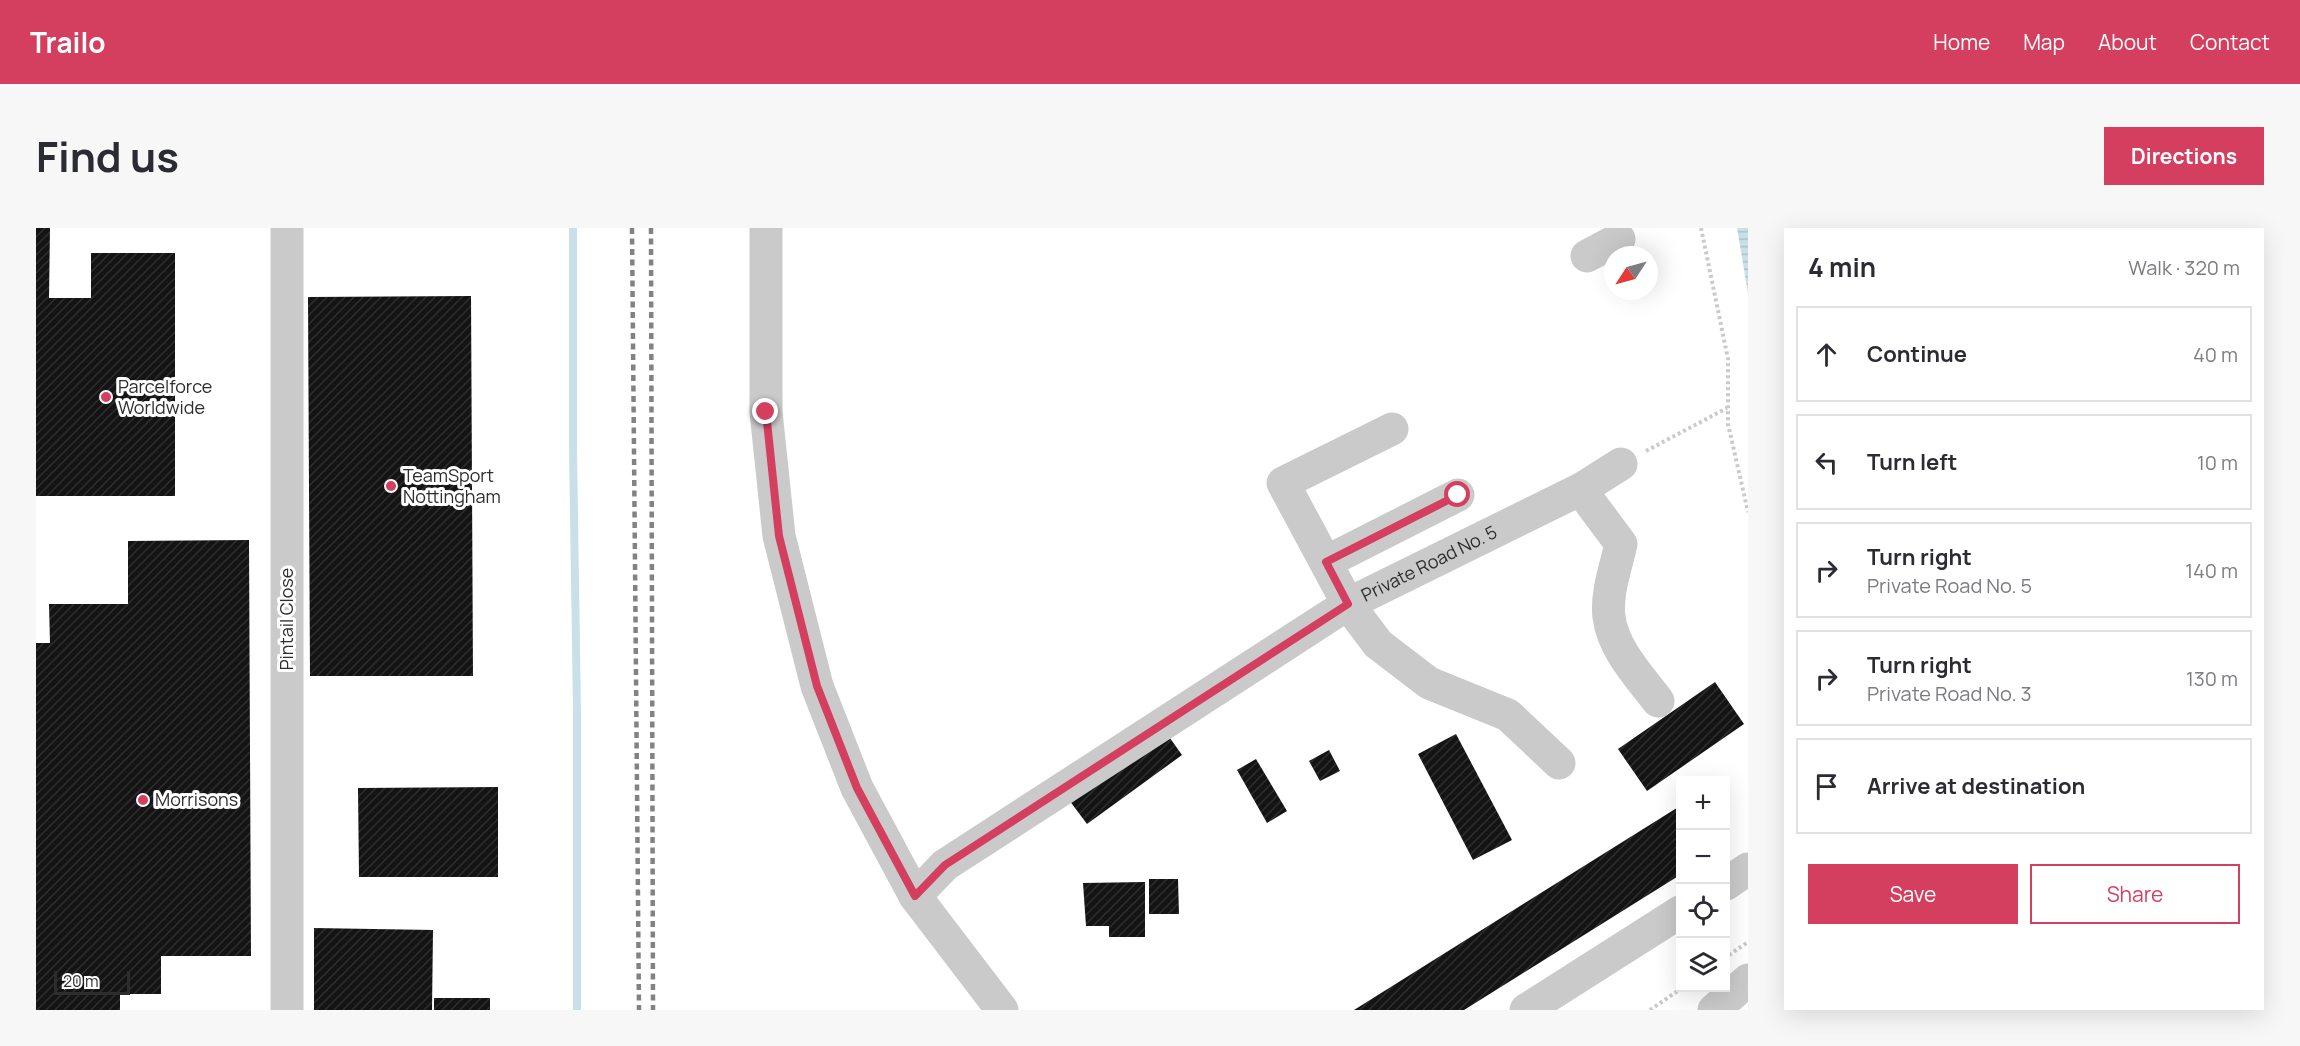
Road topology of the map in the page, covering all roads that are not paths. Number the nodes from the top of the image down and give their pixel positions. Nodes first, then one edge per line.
1 (287, 228) edge
2 (766, 228) edge
3 (1619, 239) dead end
4 (1587, 256) dead end
5 (1392, 429) dead end
6 (1621, 464) road end
7 (1583, 488) junction
8 (1458, 495) dead end
9 (1326, 562) junction
10 (1348, 604) junction
11 (1658, 701) dead end
12 (1559, 763) dead end
13 (1748, 869) edge
14 (1730, 881) edge
15 (915, 896) junction
16 (1676, 915) edge
17 (1748, 980) edge
18 (287, 1010) edge
19 (1002, 1010) edge
20 (1526, 1010) edge
21 (1713, 1010) edge

1 - 18 street, Pintail Close
2 - 15 street
3 - 4 street
5 - 9 street
6 - 7 street, Private Road No. 5
7 - 10 street, Private Road No. 5
7 - 11 street
8 - 9 street
9 - 10 street
10 - 12 street
10 - 15 street, Private Road No. 5
13 - 14 street
15 - 19 street
16 - 20 street
17 - 21 street

